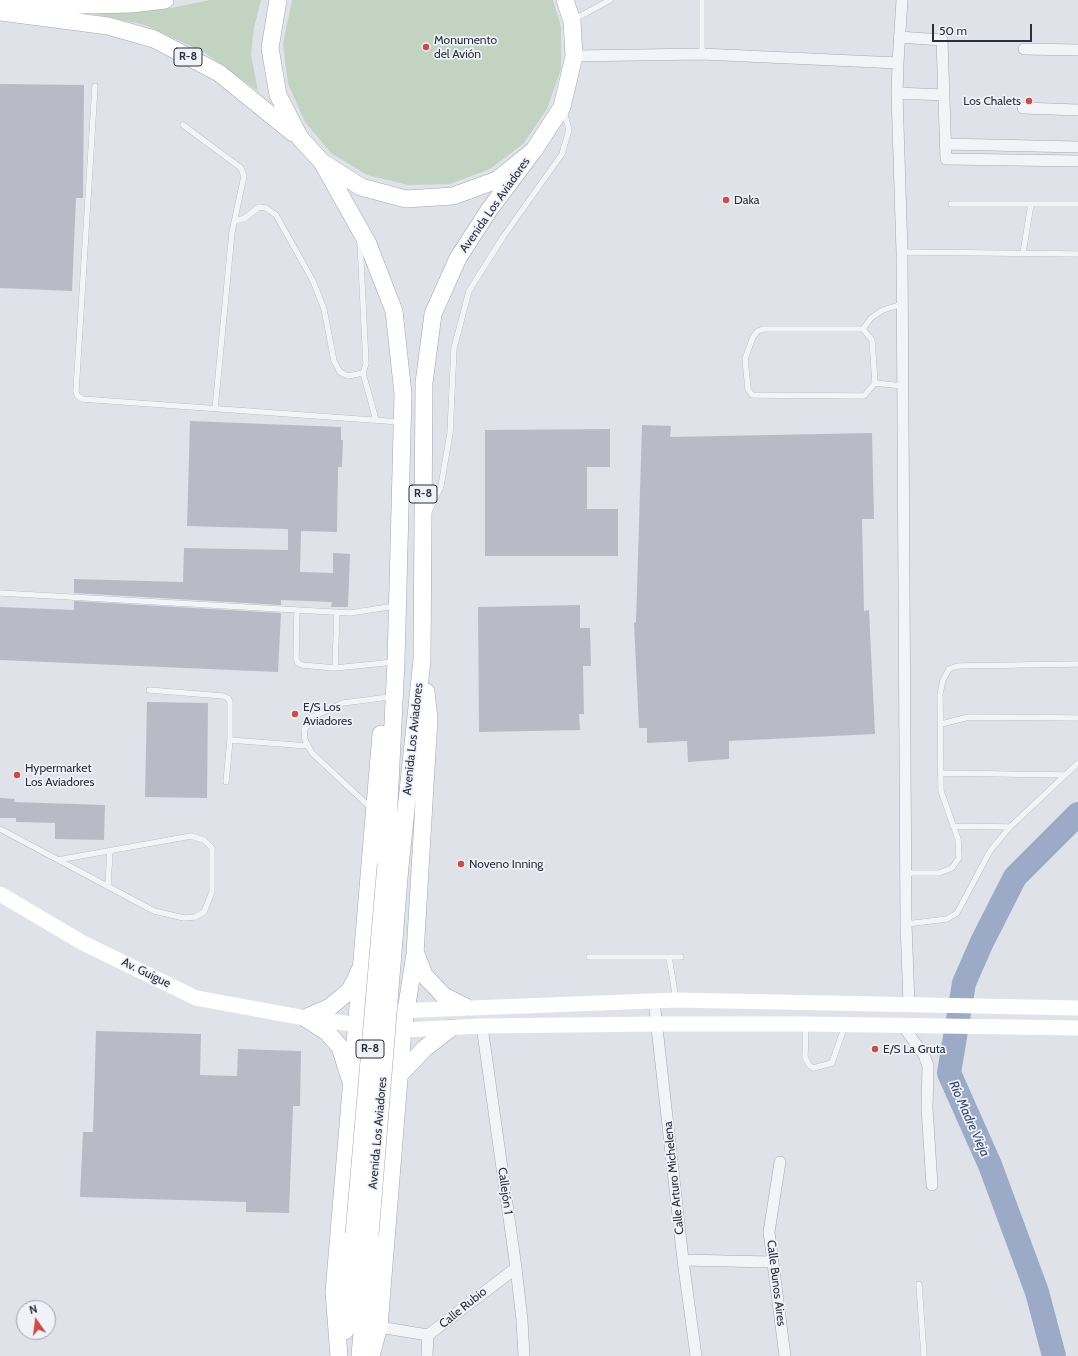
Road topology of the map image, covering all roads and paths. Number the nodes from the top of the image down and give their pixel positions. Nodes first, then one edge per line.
1 (0, 0) edge
2 (27, 0) edge
3 (165, 0) edge
4 (278, 0) edge
5 (565, 0) edge
6 (610, 0) edge
7 (702, 0) edge
8 (902, 0) edge
9 (44, 5) junction
10 (0, 12) edge
11 (0, 16) edge
12 (57, 19) junction
13 (572, 21) junction
14 (899, 37) junction
15 (1024, 49) dead end
16 (1078, 50) edge
17 (702, 54) junction
18 (574, 56) junction
19 (898, 63) junction
20 (95, 86) dead end
21 (897, 93) junction
22 (944, 95) junction
23 (562, 107) junction
24 (1022, 108) dead end
25 (1078, 110) edge
26 (183, 125) dead end
27 (300, 138) junction
28 (946, 144) junction
29 (981, 144) junction
30 (1036, 146) junction
31 (1078, 147) edge
32 (534, 150) junction
33 (979, 160) junction
34 (1034, 161) junction
35 (1078, 161) edge
36 (322, 162) junction
37 (951, 204) dead end
38 (1031, 204) junction
39 (1078, 204) edge
40 (234, 221) junction
41 (359, 228) junction
42 (902, 252) junction
43 (1023, 253) junction
44 (1078, 254) edge
45 (902, 304) junction
46 (863, 329) junction
47 (363, 372) junction
48 (875, 383) junction
49 (903, 386) junction
50 (215, 409) junction
51 (376, 420) junction
52 (402, 422) junction
53 (423, 525) junction
54 (0, 593) edge
55 (397, 605) junction
56 (297, 610) junction
57 (337, 612) junction
58 (422, 660) junction
59 (396, 662) junction
60 (1078, 664) edge
61 (335, 668) junction
62 (149, 690) dead end
63 (389, 697) junction
64 (1078, 718) edge
65 (940, 724) junction
66 (230, 740) junction
67 (308, 746) junction
68 (1078, 763) edge
69 (940, 773) junction
70 (1065, 775) junction
71 (226, 782) dead end
72 (375, 812) junction
73 (953, 826) junction
74 (1010, 827) junction
75 (0, 829) edge
76 (110, 850) junction
77 (58, 860) junction
78 (393, 865) junction
79 (906, 873) junction
80 (108, 886) junction
81 (0, 894) edge
82 (906, 924) junction
83 (363, 954) junction
84 (415, 954) junction
85 (588, 957) dead end
86 (669, 957) junction
87 (681, 957) dead end
88 (676, 1000) junction
89 (654, 1001) junction
90 (909, 1004) junction
91 (466, 1007) junction
92 (1078, 1008) edge
93 (406, 1012) junction
94 (305, 1018) junction
95 (358, 1018) junction
96 (657, 1024) junction
97 (806, 1024) junction
98 (846, 1024) junction
99 (482, 1026) junction
100 (903, 1026) junction
101 (451, 1028) junction
102 (1078, 1028) edge
103 (403, 1030) junction
104 (400, 1074) junction
105 (353, 1087) junction
106 (780, 1162) dead end
107 (932, 1185) dead end
108 (362, 1234) junction
109 (683, 1260) junction
110 (772, 1262) junction
111 (516, 1268) junction
112 (919, 1284) dead end
113 (362, 1324) junction
114 (379, 1326) junction
115 (428, 1335) junction
116 (339, 1356) edge
117 (343, 1356) edge
118 (360, 1356) edge
119 (371, 1356) edge
120 (427, 1356) edge
121 (524, 1356) edge
122 (696, 1356) edge
123 (785, 1356) edge
124 (924, 1356) edge

1 - 9 main road
2 - 9 main road
3 - 9 main road
4 - 27 main road, R-8
5 - 13 main road, R-8
6 - 13 lane
7 - 17 lane
8 - 14 street
10 - 12 main road, R-8
11 - 12 main road, R-8
12 - 27 main road, R-8
13 - 18 main road, R-8
14 - 19 street
14 - 22 street
15 - 16 street
17 - 18 street
17 - 19 street
18 - 23 main road, R-8
19 - 21 street
20 - 50 lane
21 - 22 street
21 - 42 street
22 - 28 street
23 - 32 main road, R-8
23 - 53 lane
24 - 25 street
26 - 40 lane
27 - 36 main road, R-8
28 - 29 street
28 - 33 street
29 - 30 street
29 - 33 street
30 - 31 street
30 - 34 street
32 - 36 main road, R-8
32 - 53 main road, Avenida Los Aviadores / R-8
33 - 34 street
34 - 35 street
36 - 41 main road, Avenida Los Aviadores / R-8
37 - 38 lane
38 - 39 lane
38 - 43 lane
40 - 47 lane
40 - 50 lane
41 - 47 lane
41 - 52 main road, Avenida Los Aviadores / R-8
42 - 43 lane
42 - 45 street
43 - 44 lane
45 - 46 lane
45 - 49 street
46 - 48 lane
46 - 48 lane
47 - 51 lane
48 - 49 lane
49 - 79 street
50 - 51 lane
51 - 52 lane
52 - 55 main road, Avenida Los Aviadores / R-8
53 - 58 main road, Avenida Los Aviadores / R-8
54 - 56 lane
55 - 57 lane
55 - 59 main road, Avenida Los Aviadores / R-8
56 - 57 lane
56 - 61 lane
57 - 61 lane
58 - 78 main road, Avenida Los Aviadores / R-8
58 - 84 main road, R-8
59 - 61 lane
59 - 63 main road
59 - 78 main road, Avenida Los Aviadores / R-8
60 - 65 lane
62 - 66 lane
63 - 67 lane
63 - 72 main road
64 - 65 lane
65 - 69 lane
66 - 67 lane
66 - 71 lane
67 - 72 lane
68 - 70 lane
69 - 70 lane
69 - 73 lane
70 - 74 lane
72 - 83 main road
73 - 74 lane
73 - 79 lane
74 - 82 lane
75 - 77 lane
76 - 77 lane
76 - 80 lane
76 - 80 lane
77 - 80 lane
78 - 108 main road, Avenida Los Aviadores / R-8, bridge
79 - 82 street
81 - 94 main road, Av. Guigue
82 - 90 street
83 - 94 main road
83 - 95 main road
84 - 91 main road
84 - 93 main road, R-8
85 - 86 lane
86 - 87 lane
86 - 88 lane
88 - 89 main road
88 - 90 main road
89 - 91 main road
89 - 96 street, Calle Arturo Michelena
90 - 92 main road
91 - 93 main road
93 - 95 main road
93 - 103 main road
94 - 95 main road, Av. Guigue
94 - 105 main road
95 - 103 main road
95 - 105 main road, R-8
96 - 97 main road
96 - 99 main road
96 - 109 street, Calle Arturo Michelena
97 - 98 main road
97 - 98 lane
98 - 100 main road
99 - 101 main road
99 - 111 street, Callejón 1
100 - 102 main road
100 - 107 street
101 - 103 main road
101 - 104 main road
103 - 104 main road
104 - 114 main road
105 - 116 main road, R-8
106 - 110 street, Calle Bunos Aires
108 - 113 main road, Avenida Los Aviadores / R-8
108 - 117 main road, Avenida Los Aviadores / R-8
109 - 110 street
109 - 122 street, Calle Arturo Michelena
110 - 123 street, Calle Bunos Aires
111 - 115 street, Calle Rubio
111 - 121 street, Callejón 1
112 - 124 lane
113 - 114 street
113 - 118 main road, Avenida Los Aviadores / R-8
114 - 115 street
114 - 119 main road
115 - 120 street, Calle Rubio

